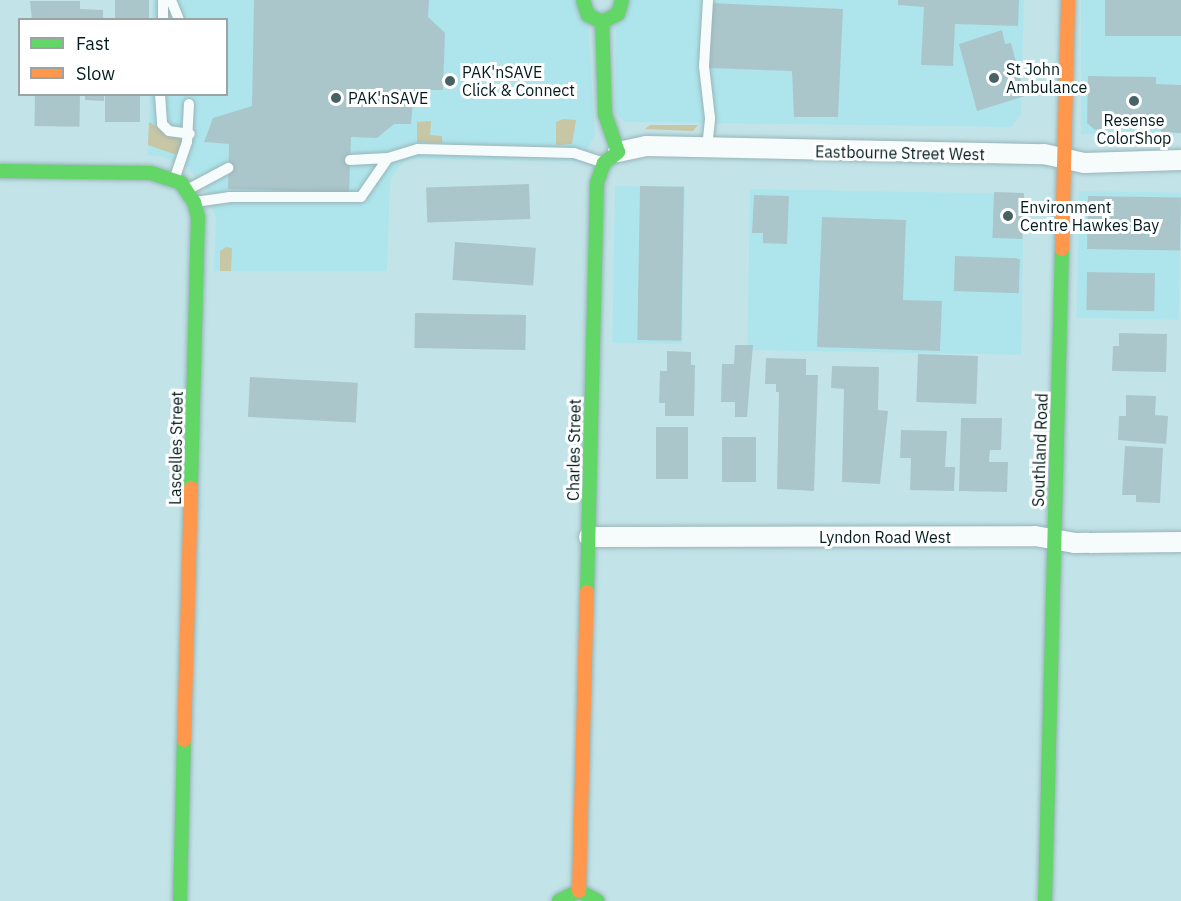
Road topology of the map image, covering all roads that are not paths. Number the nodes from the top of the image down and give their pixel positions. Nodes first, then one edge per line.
1 (163, 0) edge
2 (171, 0) edge
3 (583, 0) edge
4 (622, 0) edge
5 (708, 0) edge
6 (1068, 0) edge
7 (163, 18) edge
8 (178, 18) edge
9 (602, 22) junction
10 (160, 96) edge
11 (189, 104) dead end
12 (189, 134) junction
13 (706, 148) junction
14 (611, 157) junction
15 (388, 158) junction
16 (1064, 158) junction
17 (350, 160) dead end
18 (1181, 160) edge
19 (228, 168) dead end
20 (0, 171) edge
21 (174, 180) junction
22 (190, 196) junction
23 (589, 537) junction
24 (1054, 539) junction
25 (1181, 542) edge
26 (579, 891) junction
27 (180, 901) edge
28 (559, 901) edge
29 (598, 901) edge
30 (1045, 901) edge

1 - 7 lane
2 - 8 lane
3 - 9 street
4 - 9 street
5 - 13 lane
6 - 16 street, Southland Road
9 - 14 street
10 - 12 lane
11 - 12 lane
12 - 21 lane
13 - 14 street, Eastbourne Street West
13 - 16 street, Eastbourne Street West
14 - 15 lane
14 - 23 street, Charles Street
15 - 17 lane
15 - 22 lane
16 - 18 street, Eastbourne Street West
16 - 24 street, Southland Road
19 - 22 lane
20 - 21 street
21 - 22 street
22 - 27 street, Lascelles Street
23 - 24 street, Lyndon Road West
23 - 26 street, Charles Street
24 - 25 street, Lyndon Road West
24 - 30 street, Southland Road
26 - 28 street
26 - 29 street

